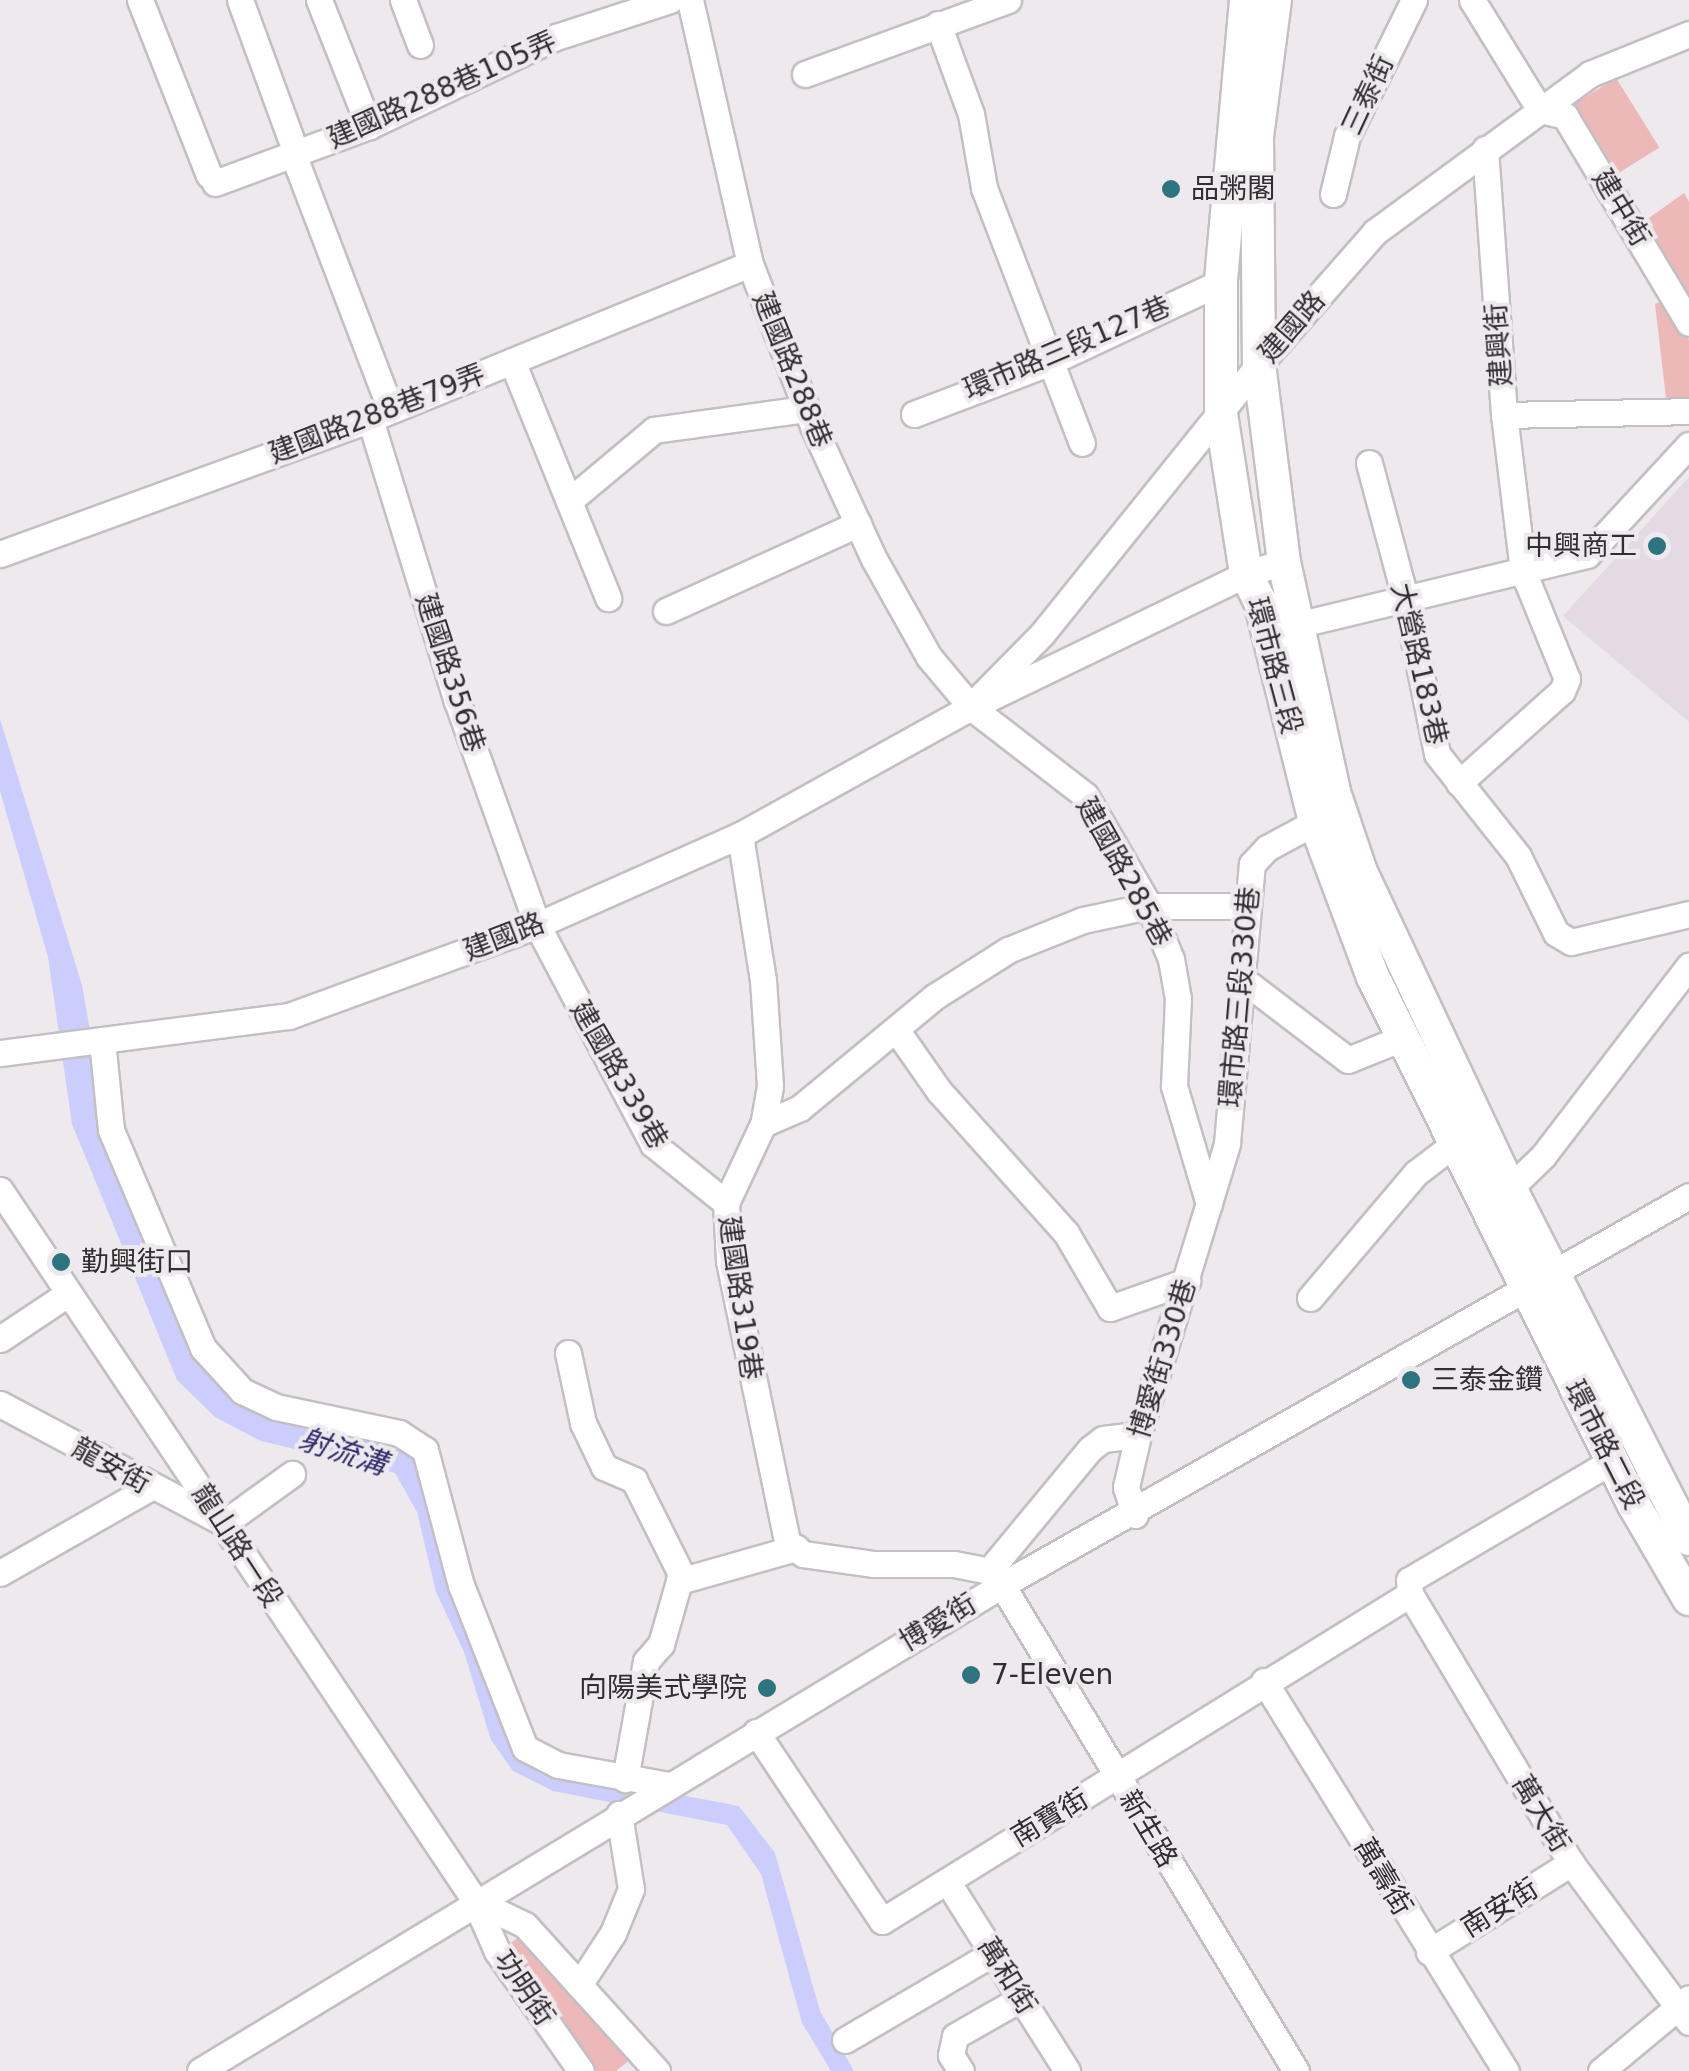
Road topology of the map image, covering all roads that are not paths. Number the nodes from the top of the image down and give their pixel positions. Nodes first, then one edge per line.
1 (140, 0) edge
2 (240, 0) edge
3 (318, 0) edge
4 (404, 0) edge
5 (670, 0) edge
6 (690, 0) edge
7 (1008, 0) edge
8 (1246, 0) edge
9 (1274, 0) edge
10 (1414, 0) edge
11 (1472, 0) edge
12 (938, 24) junction
13 (1689, 34) edge
14 (420, 45) dead end
15 (806, 74) dead end
16 (1540, 110) junction
17 (369, 126) junction
18 (292, 147) junction
19 (1485, 150) junction
20 (1333, 194) dead end
21 (750, 264) junction
22 (1220, 282) junction
23 (1689, 323) edge
24 (512, 361) junction
25 (1048, 362) junction
26 (1259, 364) junction
27 (806, 409) junction
28 (1689, 411) edge
29 (380, 414) junction
30 (914, 414) dead end
31 (1221, 414) junction
32 (1504, 415) junction
33 (1082, 442) dead end
34 (1689, 446) edge
35 (1369, 463) dead end
36 (569, 502) junction
37 (858, 524) junction
38 (0, 554) edge
39 (1284, 562) junction
40 (1523, 571) junction
41 (1246, 574) junction
42 (608, 598) dead end
43 (1406, 601) junction
44 (666, 610) dead end
45 (1297, 625) junction
46 (971, 708) junction
47 (1459, 783) junction
48 (1315, 822) junction
49 (740, 835) junction
50 (1148, 906) junction
51 (1248, 906) junction
52 (1689, 914) edge
53 (537, 925) junction
54 (1689, 966) edge
55 (1242, 979) junction
56 (896, 1031) junction
57 (1402, 1038) junction
58 (100, 1041) junction
59 (0, 1053) edge
60 (764, 1124) junction
61 (1454, 1144) junction
62 (1510, 1188) junction
63 (0, 1190) edge
64 (1689, 1196) edge
65 (726, 1203) junction
66 (1209, 1204) junction
67 (1188, 1281) junction
68 (1539, 1281) junction
69 (66, 1296) junction
70 (1310, 1298) dead end
71 (0, 1339) edge
72 (568, 1352) dead end
73 (0, 1404) edge
74 (1138, 1435) junction
75 (1612, 1461) junction
76 (292, 1474) dead end
77 (149, 1488) junction
78 (1135, 1514) junction
79 (224, 1523) junction
80 (1689, 1539) edge
81 (796, 1548) junction
82 (0, 1573) edge
83 (996, 1578) junction
84 (679, 1581) junction
85 (1410, 1594) junction
86 (1689, 1598) edge
87 (1264, 1681) junction
88 (756, 1732) junction
89 (625, 1778) junction
90 (1117, 1778) junction
91 (645, 1799) junction
92 (1571, 1864) junction
93 (947, 1881) junction
94 (475, 1901) junction
95 (1429, 1952) junction
96 (993, 1954) junction
97 (579, 1984) junction
98 (1022, 1998) junction
99 (1685, 2009) edge
100 (844, 2040) dead end
101 (200, 2071) edge
102 (581, 2071) edge
103 (658, 2071) edge
104 (961, 2071) edge
105 (1067, 2071) edge
106 (1296, 2071) edge
107 (1506, 2071) edge
108 (1601, 2071) edge

1 - 18 street, 建國路288巷105弄
2 - 18 street, 建國路356巷
3 - 17 street
4 - 14 street
5 - 17 street, 建國路288巷105弄
6 - 21 street, 建國路288巷
7 - 12 street
8 - 22 main road, 環市路三段
9 - 26 main road, 環市路三段
10 - 20 street, 三泰街
11 - 16 street
12 - 15 street
12 - 25 street
13 - 16 street, 建國路
16 - 19 street, 建國路
16 - 23 street, 建中街
17 - 18 street, 建國路288巷105弄
18 - 29 street, 建國路356巷
19 - 26 street, 建國路
19 - 32 street, 建興街
21 - 24 street, 建國路288巷79弄
21 - 27 street, 建國路288巷
22 - 25 street, 環市路三段127巷
22 - 31 main road, 環市路三段
24 - 29 street, 建國路288巷79弄
24 - 36 street
25 - 30 street, 環市路三段127巷
25 - 33 street
26 - 31 street, 建國路
26 - 39 main road, 環市路三段
27 - 36 street
27 - 37 street, 建國路288巷
28 - 32 street, 建興街
29 - 38 street, 建國路288巷79弄
29 - 53 street, 建國路356巷
31 - 41 main road, 環市路三段
31 - 46 street, 建國路
32 - 40 street
34 - 40 street
35 - 43 street, 大營路183巷
36 - 42 street
37 - 44 street
37 - 46 street, 建國路288巷
39 - 41 street, 建國路
39 - 45 main road, 環市路三段
40 - 43 street
40 - 47 street
41 - 46 street, 建國路
41 - 48 main road, 環市路三段
43 - 45 street
43 - 47 street, 大營路183巷
45 - 62 main road, 環市路三段
46 - 49 street, 建國路
46 - 50 street, 建國路285巷
47 - 52 street, 大營路183巷
48 - 51 street, 環市路三段330巷
48 - 57 main road, 環市路三段
49 - 53 street, 建國路
49 - 60 street, 建國路319巷
50 - 51 street
50 - 56 street
50 - 66 street, 建國路285巷
51 - 55 street, 環市路三段330巷
53 - 58 street, 建國路
53 - 65 street, 建國路339巷
54 - 62 street
55 - 57 street
55 - 66 street, 環市路三段330巷
56 - 60 street
56 - 67 street
57 - 61 main road, 環市路三段
58 - 59 street, 建國路
58 - 89 street
60 - 65 street, 建國路319巷
61 - 68 main road, 環市路三段
61 - 70 street
62 - 68 main road, 環市路三段
63 - 69 street, 龍山路一段
64 - 68 street, 博愛街
65 - 81 street, 建國路319巷
66 - 67 street, 博愛街330巷
67 - 74 street, 博愛街330巷
68 - 75 main road, 環市路二段
68 - 78 street, 博愛街
68 - 80 main road, 環市路二段
69 - 71 street
69 - 79 street, 龍山路一段
72 - 84 street
73 - 77 street, 龍安街
74 - 78 street, 博愛街330巷
74 - 83 street
75 - 85 street, 南寶街
75 - 86 main road, 環市路二段
76 - 79 street
77 - 79 street, 龍安街
77 - 82 street
78 - 83 street, 博愛街
79 - 94 street, 龍山路一段
81 - 83 street
81 - 84 street
83 - 88 street, 博愛街
83 - 90 street, 新生路
84 - 89 street
85 - 87 street, 南寶街
85 - 92 street, 萬大街
87 - 90 street, 南寶街
87 - 95 street, 萬壽街
88 - 91 street, 博愛街
88 - 93 street, 南寶街
89 - 91 street
90 - 93 street, 南寶街
90 - 106 street, 新生路
91 - 94 street, 博愛街
91 - 97 street
92 - 95 street, 南安街
92 - 99 street, 萬大街
93 - 96 street, 萬和街
94 - 97 street
94 - 101 street, 博愛街
94 - 102 street, 功明街
95 - 107 street, 萬壽街
96 - 98 street, 萬和街
96 - 100 street
97 - 103 street
98 - 104 street
98 - 105 street, 萬和街
99 - 108 street

